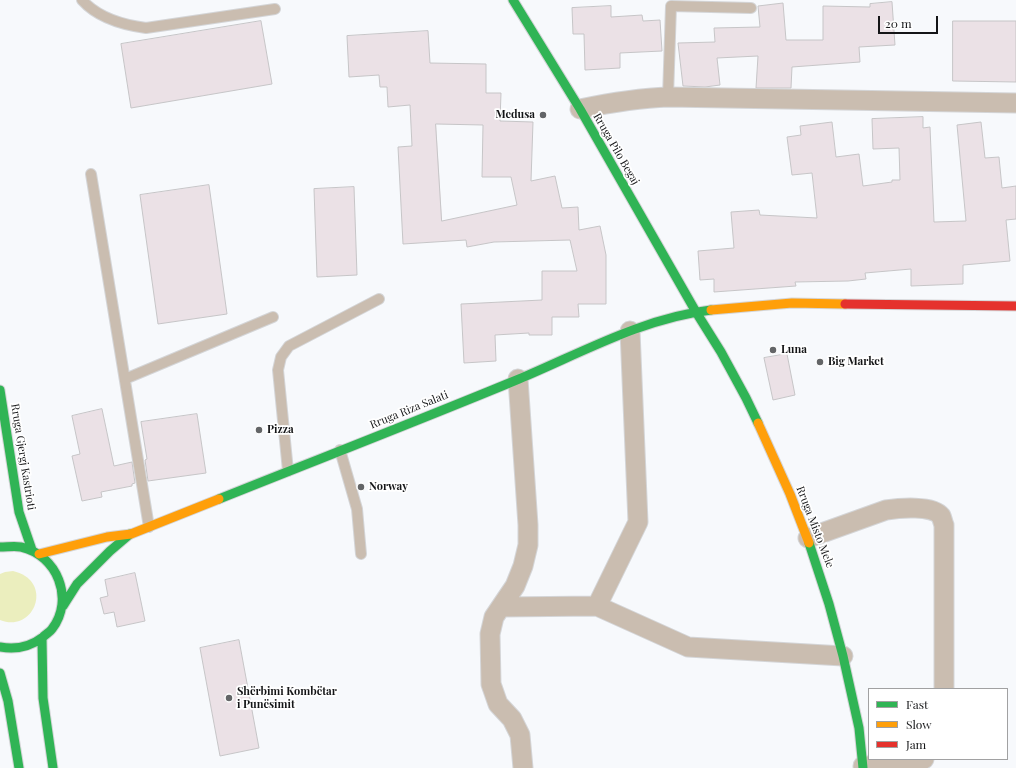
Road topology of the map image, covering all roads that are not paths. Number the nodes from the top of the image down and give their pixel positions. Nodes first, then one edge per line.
1 (82, 0) edge
2 (518, 2) edge
3 (751, 8) dead end
4 (275, 9) dead end
5 (668, 97) junction
6 (1016, 103) edge
7 (580, 109) junction
8 (91, 174) dead end
9 (379, 299) dead end
10 (1016, 306) edge
11 (696, 312) junction
12 (273, 317) dead end
13 (630, 331) junction
14 (125, 379) junction
15 (518, 379) junction
16 (0, 390) edge
17 (340, 450) junction
18 (288, 471) junction
19 (149, 527) junction
20 (131, 534) junction
21 (808, 538) junction
22 (0, 547) edge
23 (36, 552) junction
24 (361, 554) dead end
25 (63, 606) junction
26 (597, 606) junction
27 (501, 607) junction
28 (42, 639) junction
29 (0, 647) edge
30 (843, 656) junction
31 (0, 673) edge
32 (944, 688) edge
33 (921, 760) edge
34 (863, 767) edge
35 (19, 768) edge
36 (53, 768) edge
37 (523, 768) edge

1 - 4 lane
2 - 7 street, Rruga Pilo Begaj
3 - 5 lane
5 - 6 street
5 - 7 street
7 - 11 street, Rruga Pilo Begaj
8 - 14 lane
9 - 18 lane
10 - 11 street, Rruga Riza Salati
11 - 13 street, Rruga Riza Salati
11 - 21 street, Rruga Misto Mele
12 - 14 lane
13 - 15 street, Rruga Riza Salati
13 - 26 street
14 - 19 lane
15 - 17 street, Rruga Riza Salati
15 - 27 street
16 - 23 street, Rruga Gjergj Kastrioti
17 - 18 street, Rruga Riza Salati
17 - 24 lane
18 - 19 street, Rruga Riza Salati
19 - 20 street, Rruga Riza Salati
20 - 23 street
20 - 25 street
21 - 30 street, Rruga Misto Mele
21 - 32 street
22 - 23 street
23 - 25 street
25 - 28 street
26 - 27 street
26 - 30 street
27 - 37 street
28 - 29 street
28 - 36 street
30 - 34 street, Rruga Misto Mele
31 - 35 street
33 - 34 street

